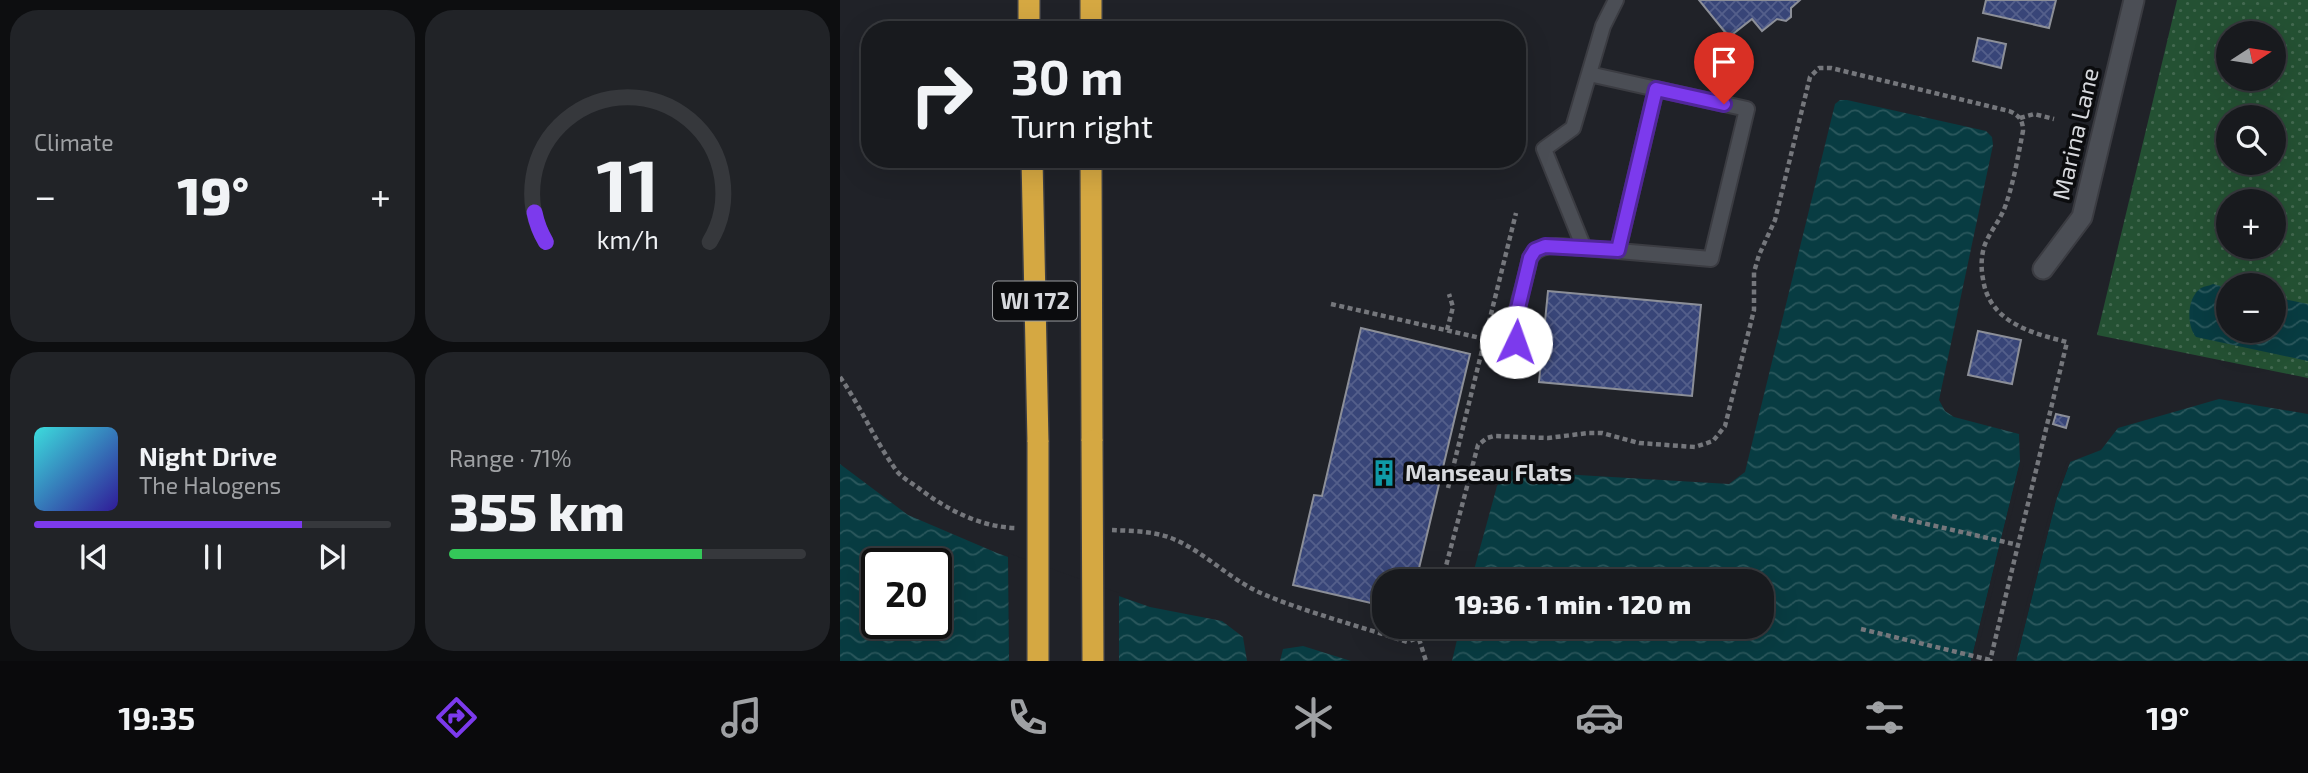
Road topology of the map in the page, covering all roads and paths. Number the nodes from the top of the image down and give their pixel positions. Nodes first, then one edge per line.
1 (1029, 0) edge
2 (1091, 0) edge
3 (1616, 0) edge
4 (2134, 0) edge
5 (1029, 21) edge
6 (1091, 21) edge
7 (1589, 74) junction
8 (1656, 89) junction
9 (2020, 118) junction
10 (2054, 119) dead end
11 (1032, 168) edge
12 (1091, 168) edge
13 (1516, 213) dead end
14 (1584, 248) junction
15 (1618, 250) junction
16 (2043, 269) dead end
17 (1449, 294) dead end
18 (1331, 304) dead end
19 (1447, 330) junction
20 (1485, 339) junction
21 (1542, 355) dead end
22 (1452, 474) junction
23 (1469, 478) junction
24 (1448, 488) dead end
25 (1892, 516) dead end
26 (2018, 544) junction
27 (1445, 569) edge
28 (1861, 629) dead end
29 (1419, 639) dead end
30 (1990, 660) edge
31 (1038, 661) edge
32 (1093, 661) edge
33 (1426, 661) edge

1 - 5 highway
2 - 6 highway
3 - 7 lane
4 - 16 street, Marina Lane
7 - 8 lane
7 - 14 lane
8 - 15 lane
8 - 15 lane
9 - 10 path
9 - 23 path
9 - 26 path
11 - 31 highway, WI 172, bridge
12 - 32 highway, WI 172, bridge
13 - 20 path
14 - 15 lane
14 - 21 lane
17 - 19 path
18 - 19 path
19 - 20 path
20 - 22 path
22 - 23 path
22 - 24 path
23 - 27 path
25 - 26 path
26 - 30 path
28 - 30 path
29 - 33 path

